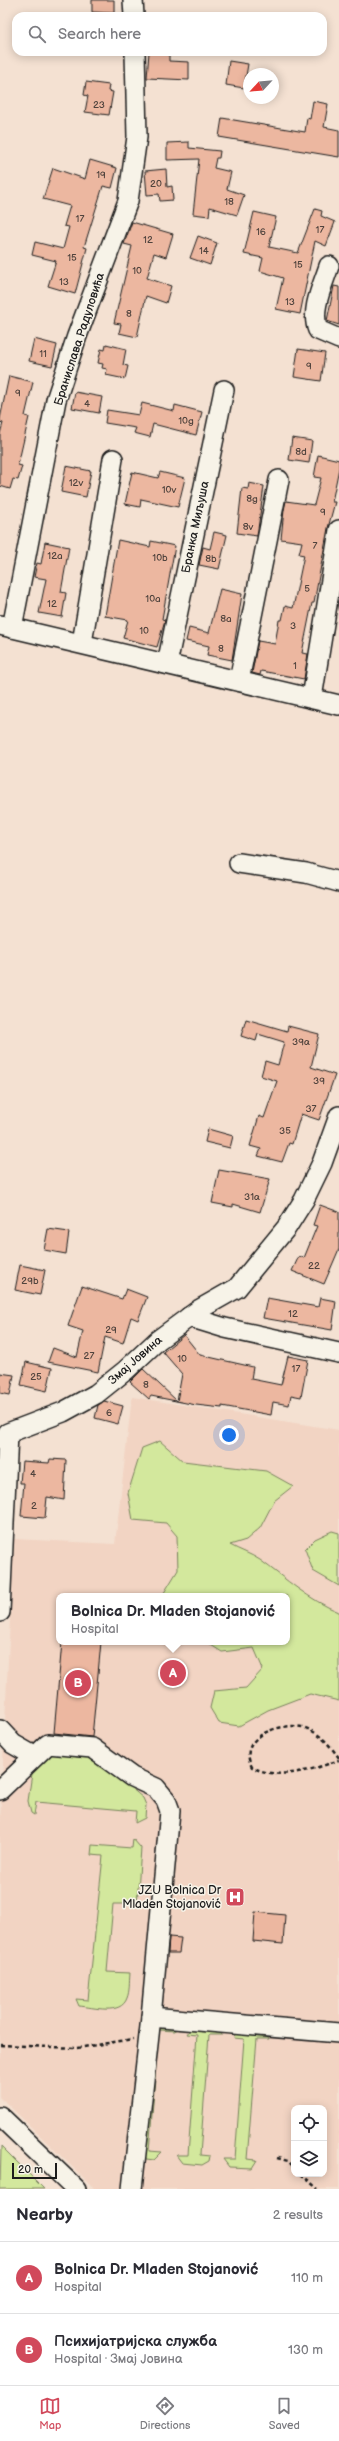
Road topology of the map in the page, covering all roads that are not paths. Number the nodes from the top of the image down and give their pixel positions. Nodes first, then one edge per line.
1 (133, 0) edge
2 (134, 12) edge
3 (135, 56) edge
4 (329, 266) dead end
5 (339, 339) edge
6 (224, 390) dead end
7 (113, 459) dead end
8 (279, 480) dead end
9 (339, 530) edge
10 (6, 626) edge
11 (82, 643) junction
12 (167, 664) junction
13 (239, 681) junction
14 (312, 698) junction
15 (339, 705) edge
16 (238, 863) dead end
17 (339, 882) edge
18 (339, 1116) edge
19 (189, 1317) junction
20 (339, 1353) edge
21 (4, 1432) edge
22 (0, 1612) edge
23 (0, 1730) edge
24 (34, 1756) junction
25 (0, 1790) edge
26 (151, 2017) junction
27 (339, 2033) edge
28 (0, 2116) edge
29 (76, 2189) edge
30 (132, 2189) edge

1 - 2 street
3 - 10 street, Бранислава Радуловића
4 - 5 street
6 - 12 street, Бранка Миљуша
7 - 11 street
8 - 13 street
9 - 14 street
10 - 11 street
11 - 12 street
12 - 13 street
13 - 14 street
14 - 15 street
16 - 17 street
18 - 19 street, Змај Јовина
19 - 20 street
19 - 21 street, Змај Јовина
21 - 22 street, Змај Јовина
23 - 24 street
24 - 25 street
24 - 26 street
26 - 27 street
26 - 30 street
28 - 29 street

